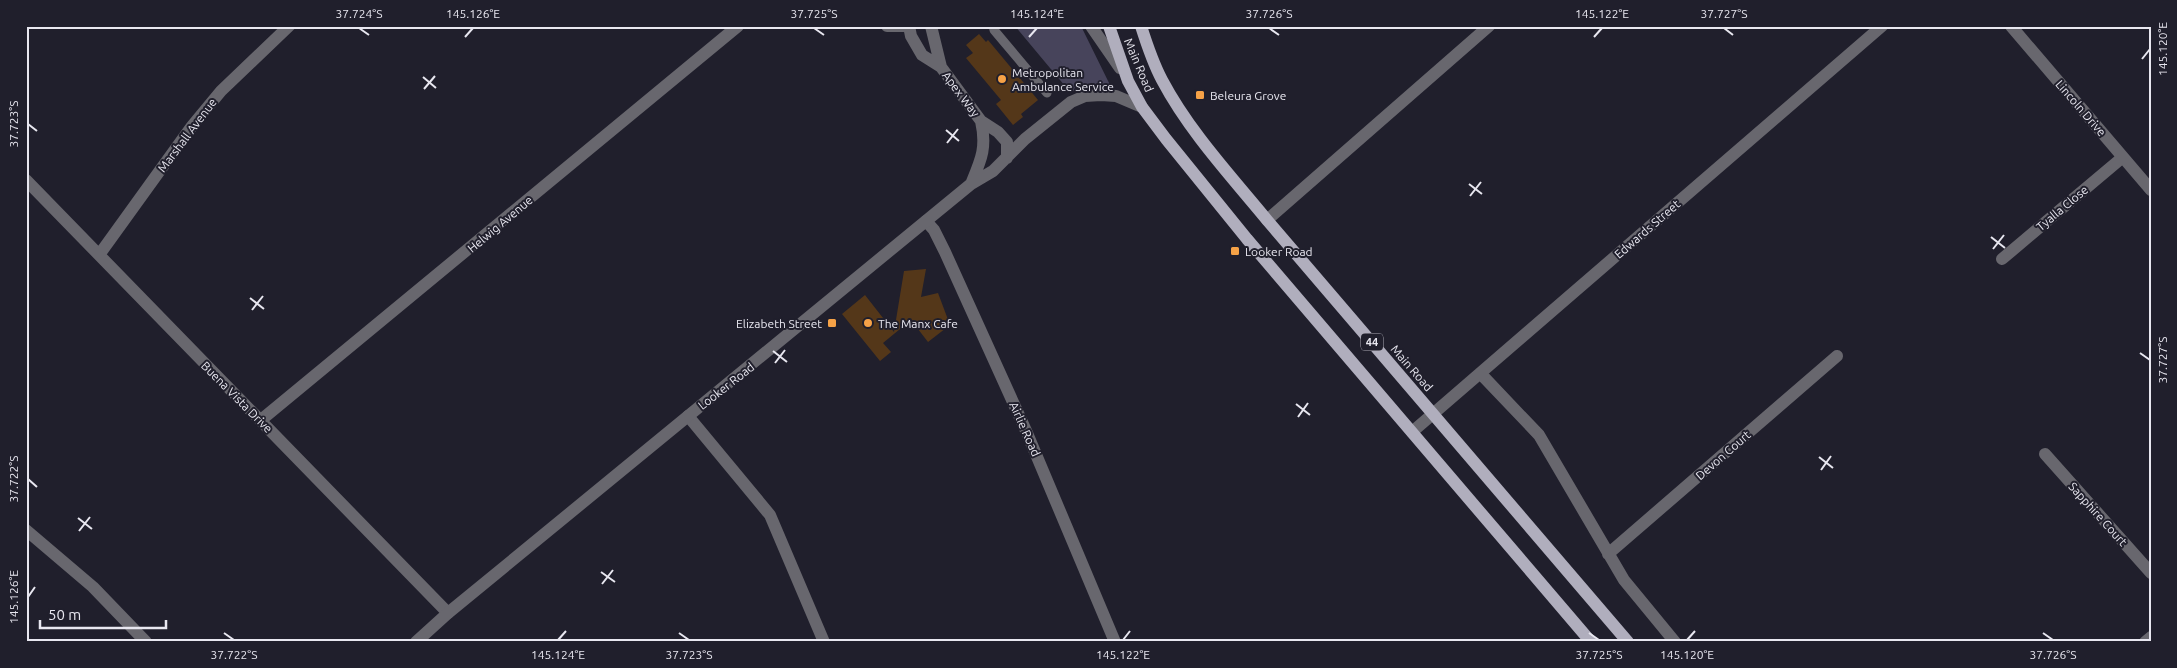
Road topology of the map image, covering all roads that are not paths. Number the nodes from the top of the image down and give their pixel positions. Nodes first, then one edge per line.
1 (288, 26) edge
2 (738, 26) edge
3 (887, 26) edge
4 (910, 26) edge
5 (931, 26) edge
6 (993, 26) edge
7 (1091, 26) edge
8 (1109, 26) edge
9 (1141, 26) edge
10 (1489, 26) edge
11 (1882, 26) edge
12 (2011, 26) edge
13 (941, 67) junction
14 (1128, 81) junction
15 (1047, 93) dead end
16 (1142, 107) junction
17 (981, 121) junction
18 (2123, 157) junction
19 (1007, 158) junction
20 (26, 180) edge
21 (971, 184) junction
22 (2151, 190) edge
23 (1267, 220) junction
24 (926, 221) junction
25 (99, 255) junction
26 (2002, 260) dead end
27 (1837, 356) dead end
28 (1480, 373) junction
29 (1432, 413) junction
30 (688, 416) junction
31 (261, 420) junction
32 (1412, 432) junction
33 (2045, 454) dead end
34 (26, 530) edge
35 (1608, 554) junction
36 (2151, 573) edge
37 (448, 613) junction
38 (2151, 636) edge
39 (146, 642) edge
40 (416, 642) edge
41 (824, 642) edge
42 (1115, 642) edge
43 (1591, 642) edge
44 (1628, 642) edge
45 (1675, 642) edge
46 (2145, 642) edge

1 - 25 street, Marshall Avenue
2 - 31 street, Helwig Avenue
3 - 4 street
4 - 13 street, Apex Way
5 - 13 street, Apex Way
6 - 15 lane
7 - 14 street
8 - 14 main road, Main Road / 44
9 - 23 main road, Main Road / 44
10 - 23 street
11 - 28 street, Edwards Street
12 - 18 street, Lincoln Drive
13 - 17 street, Apex Way
14 - 16 main road, Main Road / 44
16 - 19 street, Looker Road
16 - 32 main road, Main Road / 44
17 - 19 street, Apex Way
17 - 21 street, Apex Way
18 - 22 street, Lincoln Drive
18 - 26 street, Tyalla Close
19 - 21 street, Looker Road
20 - 25 street, Buena Vista Drive
21 - 24 street, Looker Road
23 - 29 main road, Main Road / 44
24 - 30 street, Looker Road
24 - 42 street, Airlie Road
25 - 31 street, Buena Vista Drive
27 - 35 street, Devon Court
28 - 29 street, Edwards Street
28 - 35 street
29 - 32 street, Edwards Street
29 - 44 main road, Main Road / 44
30 - 37 street, Looker Road
30 - 41 street
31 - 37 street, Buena Vista Drive
32 - 43 main road, Main Road / 44
33 - 36 street, Sapphire Court
34 - 39 street
35 - 45 street
37 - 40 street, Looker Road
38 - 46 street

